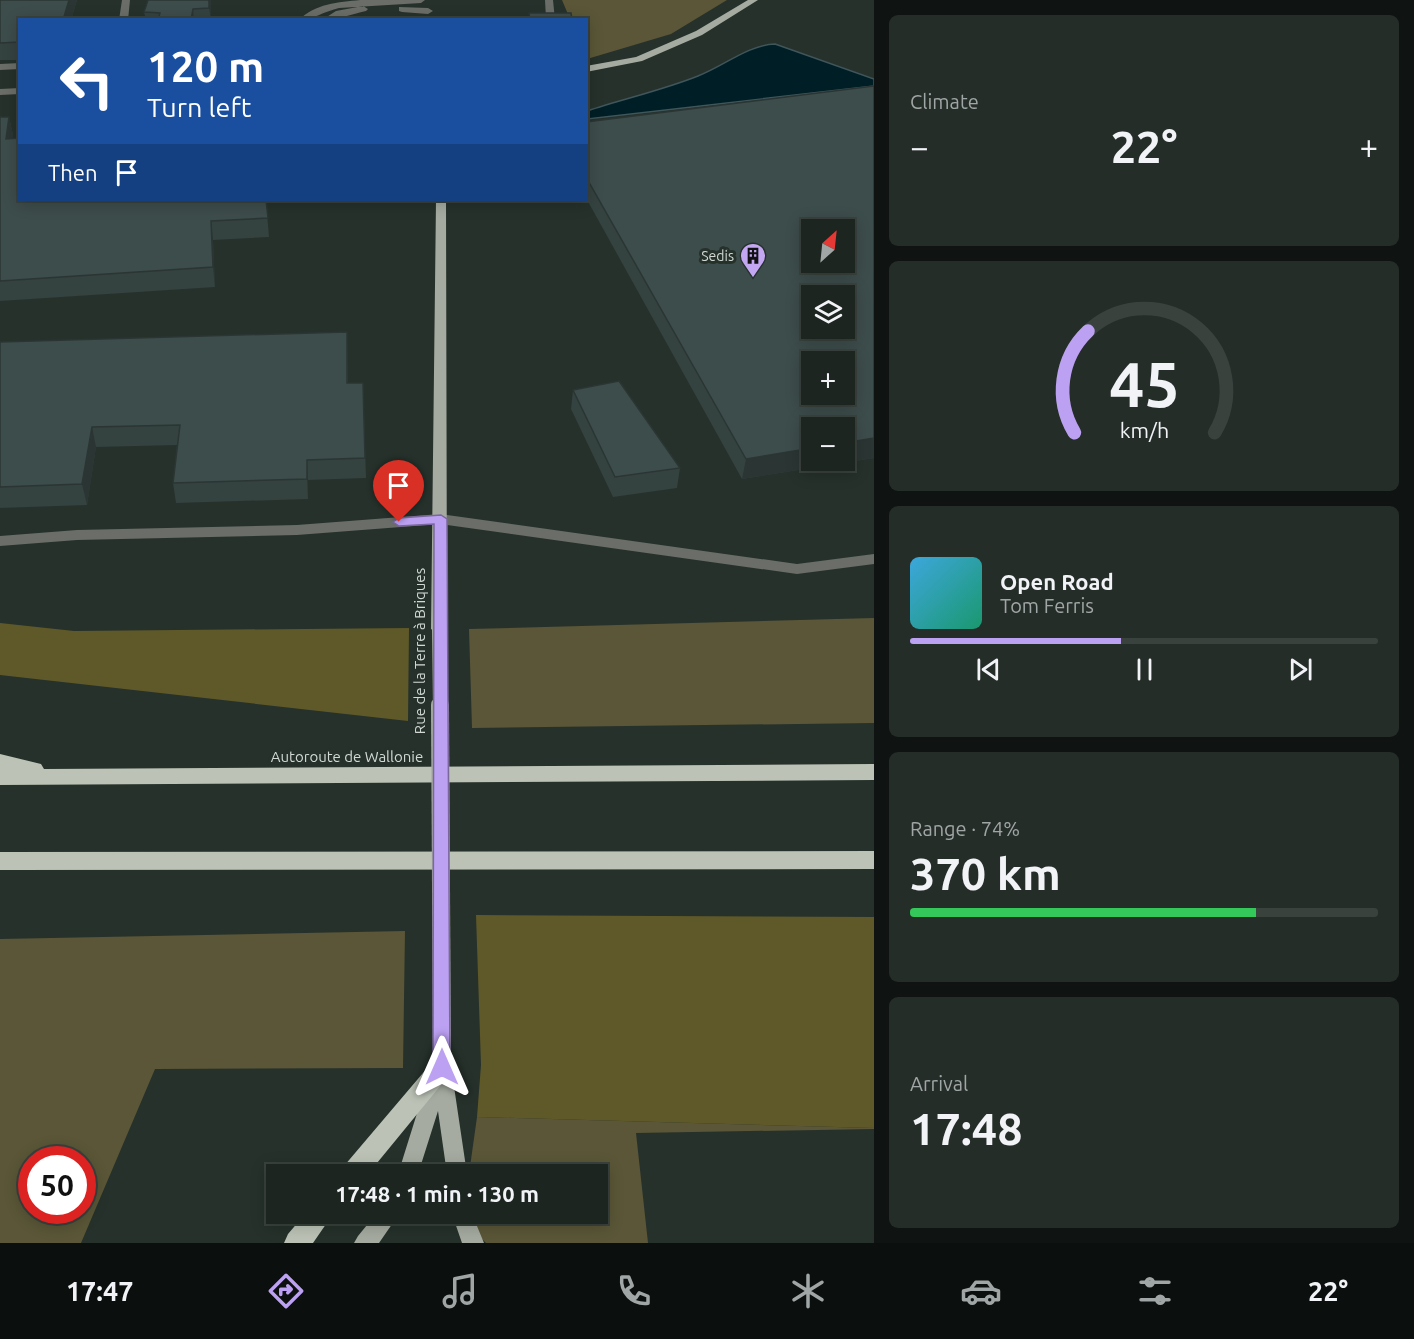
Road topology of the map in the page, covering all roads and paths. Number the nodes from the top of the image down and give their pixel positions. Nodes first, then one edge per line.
1 (126, 0) edge
2 (421, 0) edge
3 (426, 0) edge
4 (549, 0) edge
5 (754, 0) edge
6 (345, 1) edge
7 (429, 15) edge
8 (123, 18) edge
9 (305, 18) edge
10 (330, 18) edge
11 (551, 18) edge
12 (18, 66) edge
13 (0, 67) edge
14 (588, 69) edge
15 (18, 91) edge
16 (0, 92) edge
17 (441, 201) edge
18 (441, 519) junction
19 (0, 541) edge
20 (874, 559) edge
21 (0, 762) edge
22 (874, 772) edge
23 (0, 777) edge
24 (80, 778) junction
25 (874, 860) edge
26 (0, 861) edge
27 (442, 1067) junction
28 (361, 1164) edge
29 (411, 1164) edge
30 (456, 1164) edge
31 (313, 1224) edge
32 (381, 1224) edge
33 (465, 1224) edge
34 (297, 1243) edge
35 (365, 1243) edge
36 (472, 1243) edge

1 - 8 street
2 - 6 street
3 - 7 street
4 - 11 street
5 - 14 main road
6 - 9 street
7 - 10 street
12 - 13 street
15 - 16 street
17 - 18 main road, Rue de la Terre à Briques
18 - 19 street
18 - 20 street
18 - 27 main road, Rue de la Terre à Briques, bridge
21 - 24 highway
22 - 24 highway, Autoroute de Wallonie
23 - 24 highway, Autoroute de Wallonie
25 - 26 highway
27 - 28 highway
27 - 29 main road, Rue de la Terre à Briques
27 - 30 main road, Rue de la Terre à Briques
31 - 34 highway
32 - 35 main road
33 - 36 main road

